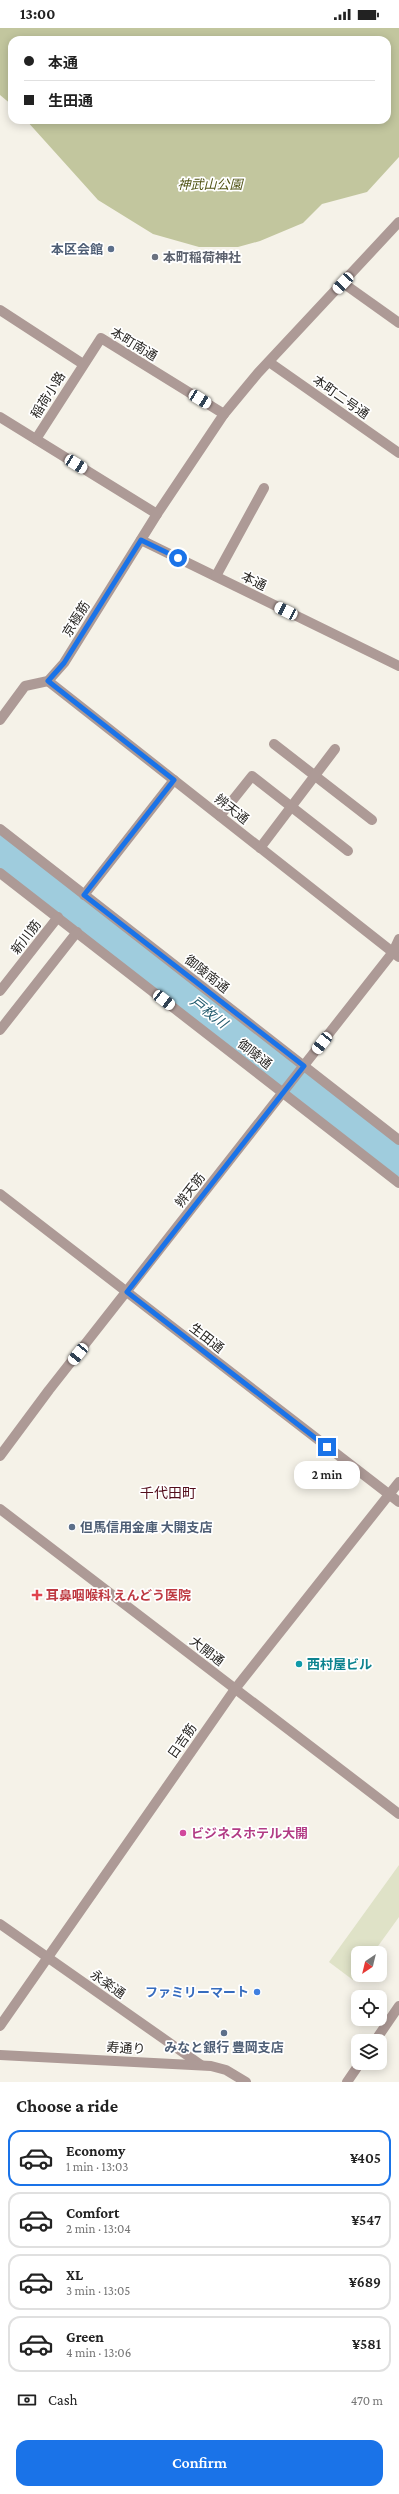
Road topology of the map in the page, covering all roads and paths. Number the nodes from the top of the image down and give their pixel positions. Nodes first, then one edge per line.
1 (399, 222) edge
2 (343, 283) junction
3 (0, 310) edge
4 (399, 323) edge
5 (269, 362) junction
6 (83, 364) junction
7 (224, 414) junction
8 (0, 417) edge
9 (36, 439) junction
10 (399, 453) edge
11 (264, 488) dead end
12 (157, 514) junction
13 (141, 540) junction
14 (216, 576) junction
15 (399, 666) edge
16 (48, 681) junction
17 (4, 706) edge
18 (0, 720) edge
19 (274, 744) dead end
20 (335, 749) dead end
21 (315, 775) junction
22 (174, 780) junction
23 (291, 807) junction
24 (220, 816) junction
25 (372, 820) dead end
26 (0, 829) edge
27 (260, 848) junction
28 (348, 852) dead end
29 (0, 873) edge
30 (84, 895) junction
31 (58, 917) junction
32 (77, 932) junction
33 (399, 939) edge
34 (396, 954) edge
35 (0, 992) edge
36 (0, 1030) edge
37 (302, 1068) junction
38 (284, 1090) junction
39 (399, 1140) edge
40 (399, 1183) edge
41 (0, 1194) edge
42 (127, 1292) junction
43 (0, 1456) edge
44 (399, 1482) edge
45 (389, 1495) junction
46 (399, 1502) edge
47 (0, 1509) edge
48 (235, 1689) junction
49 (399, 1814) edge
50 (0, 1924) edge
51 (48, 1958) junction
52 (399, 2006) edge
53 (0, 2026) edge
54 (380, 2034) edge
55 (0, 2055) edge
56 (201, 2065) junction
57 (355, 2070) edge
58 (246, 2082) edge
59 (346, 2082) edge

1 - 2 street, 京極筋
2 - 4 street
2 - 5 street, 京極筋
3 - 6 street
5 - 7 street, 京極筋
5 - 10 street, 本町二号通
6 - 7 street, 本町南通
6 - 9 street, 稲荷小路
7 - 12 street, 京極筋
8 - 9 street
9 - 12 street
11 - 14 street
12 - 13 street, 京極筋
13 - 14 street, 本通
13 - 16 street, 京極筋
14 - 15 street, 本通
16 - 17 street
16 - 22 street, 辨天通
17 - 18 street
19 - 21 street
20 - 21 street
21 - 23 street
21 - 25 street
22 - 24 street, 辨天通
22 - 30 street
23 - 24 street
23 - 27 street
23 - 28 street
24 - 27 street, 辨天通
26 - 30 street, 御陵南通
27 - 34 street, 辨天通
29 - 31 street, 御陵通
30 - 37 street, 御陵南通
31 - 32 street, 御陵通
31 - 35 street, 新川筋
32 - 36 street
32 - 38 street, 御陵通
33 - 34 street, 辨天筋
34 - 37 street, 辨天筋
37 - 38 street, 辨天筋
37 - 39 street, 御陵南通
38 - 40 street, 御陵通
38 - 42 street, 辨天筋
41 - 42 street, 生田通
42 - 43 street, 辨天筋
42 - 45 street, 生田通
44 - 45 street, 日吉筋
45 - 46 street, 生田通
45 - 48 street, 日吉筋
47 - 48 street, 大開通
48 - 49 street, 大開通
48 - 51 street, 日吉筋
50 - 51 street, 永楽通
51 - 53 street, 日吉筋
51 - 56 street, 永楽通
52 - 54 street
55 - 56 street, 寿通り
56 - 58 street, 寿通り
57 - 59 street

